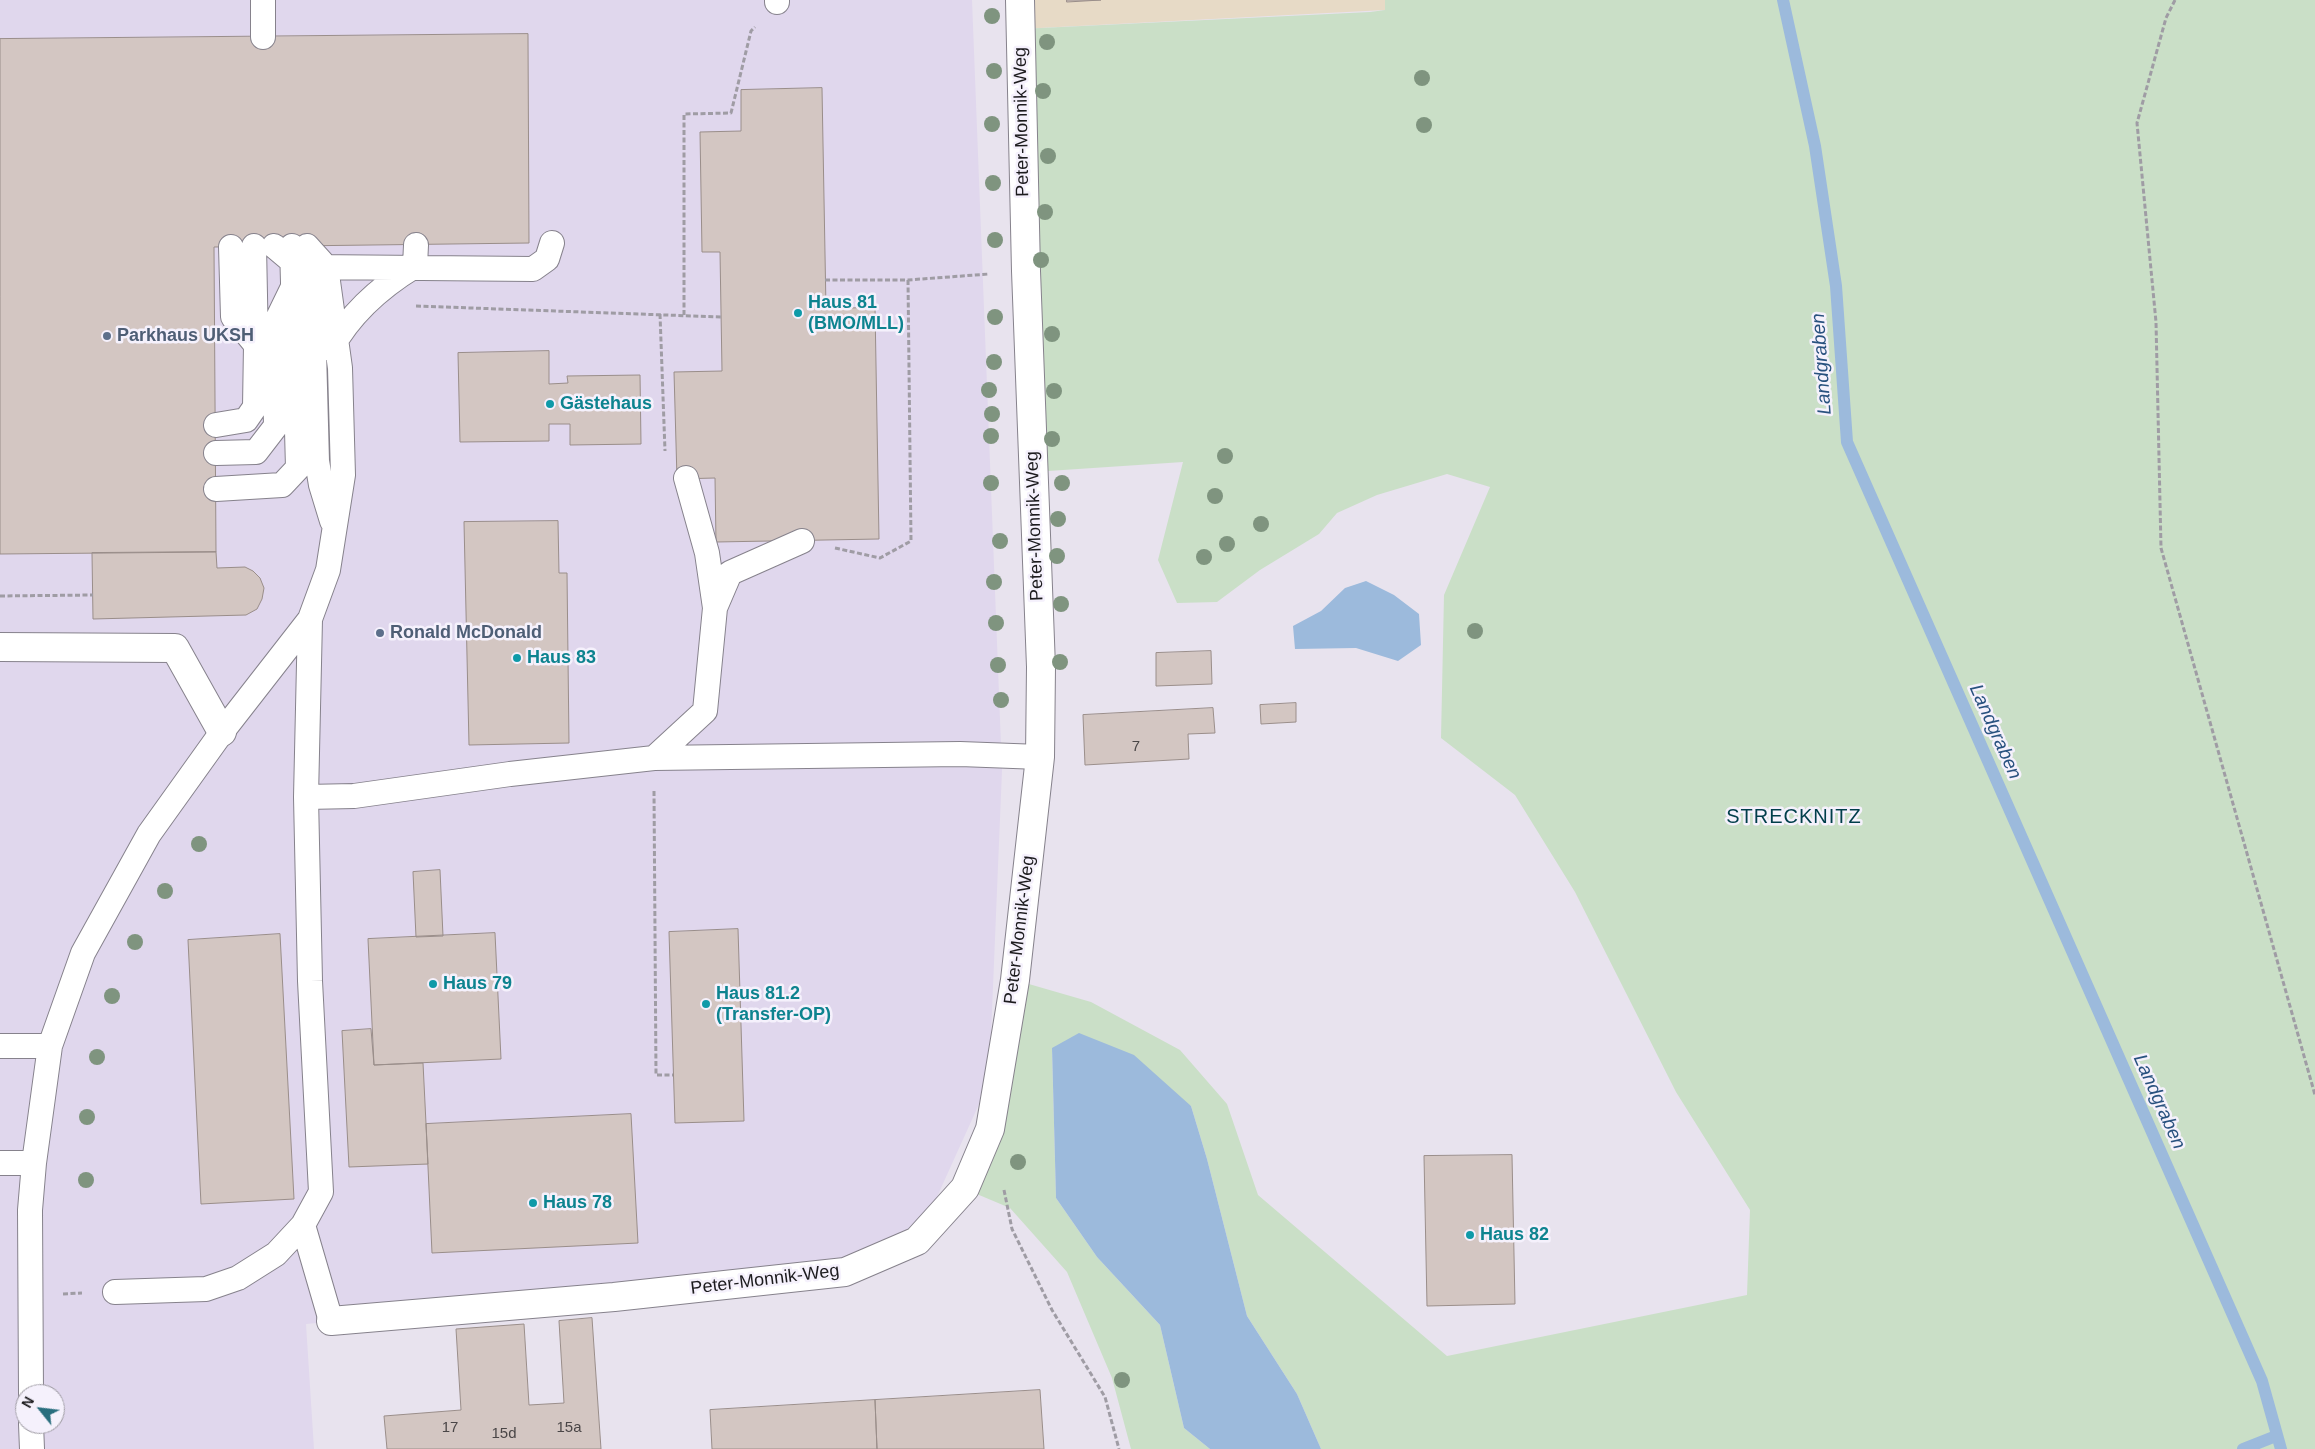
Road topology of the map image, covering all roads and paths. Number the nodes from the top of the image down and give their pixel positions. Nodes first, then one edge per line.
1 (264, 0) edge
2 (1020, 0) edge
3 (2175, 0) edge
4 (777, 1) edge
5 (263, 37) dead end
6 (552, 243) dead end
7 (416, 255) junction
8 (280, 256) junction
9 (326, 267) junction
10 (1026, 272) junction
11 (825, 280) dead end
12 (908, 280) junction
13 (415, 306) dead end
14 (660, 314) junction
15 (684, 315) junction
16 (722, 317) dead end
17 (336, 340) junction
18 (316, 376) junction
19 (216, 425) dead end
20 (665, 452) dead end
21 (216, 453) dead end
22 (686, 478) dead end
23 (216, 489) dead end
24 (334, 528) junction
25 (802, 541) joint
26 (708, 553) junction
27 (730, 573) junction
28 (93, 595) dead end
29 (0, 596) edge
30 (715, 608) junction
31 (310, 618) junction
32 (0, 648) edge
33 (222, 732) junction
34 (1040, 757) junction
35 (654, 758) junction
36 (306, 797) junction
37 (0, 1046) edge
38 (50, 1046) junction
39 (674, 1075) dead end
40 (2315, 1095) edge
41 (0, 1163) edge
42 (34, 1163) junction
43 (1002, 1184) dead end
44 (303, 1225) junction
45 (115, 1292) joint
46 (30, 1294) junction
47 (331, 1320) joint
48 (31, 1384) edge
49 (31, 1434) edge
50 (32, 1449) edge
51 (1119, 1449) edge

1 - 5 lane
2 - 10 street, Peter-Monnik-Weg
3 - 40 path
4 - 15 path
6 - 7 lane
7 - 9 lane
7 - 17 lane
8 - 9 lane
8 - 18 lane
8 - 19 lane
8 - 21 lane
8 - 23 lane
9 - 17 lane
10 - 12 path
10 - 34 street, Peter-Monnik-Weg
11 - 12 path
12 - 25 path
13 - 14 path
14 - 15 path
14 - 20 path
15 - 16 path
17 - 18 lane
17 - 24 lane
18 - 24 lane
22 - 26 lane
24 - 31 lane
25 - 27 lane
26 - 27 lane
26 - 30 lane
27 - 30 lane
28 - 29 path
30 - 35 lane
31 - 33 lane
31 - 36 lane
32 - 33 street
33 - 38 lane
34 - 35 lane
34 - 47 street, Peter-Monnik-Weg
35 - 36 lane
35 - 39 path
36 - 44 lane
37 - 38 lane
38 - 42 lane
41 - 42 lane
42 - 46 lane
43 - 51 path
44 - 45 lane
44 - 47 lane
45 - 46 path
46 - 48 lane
49 - 50 lane

